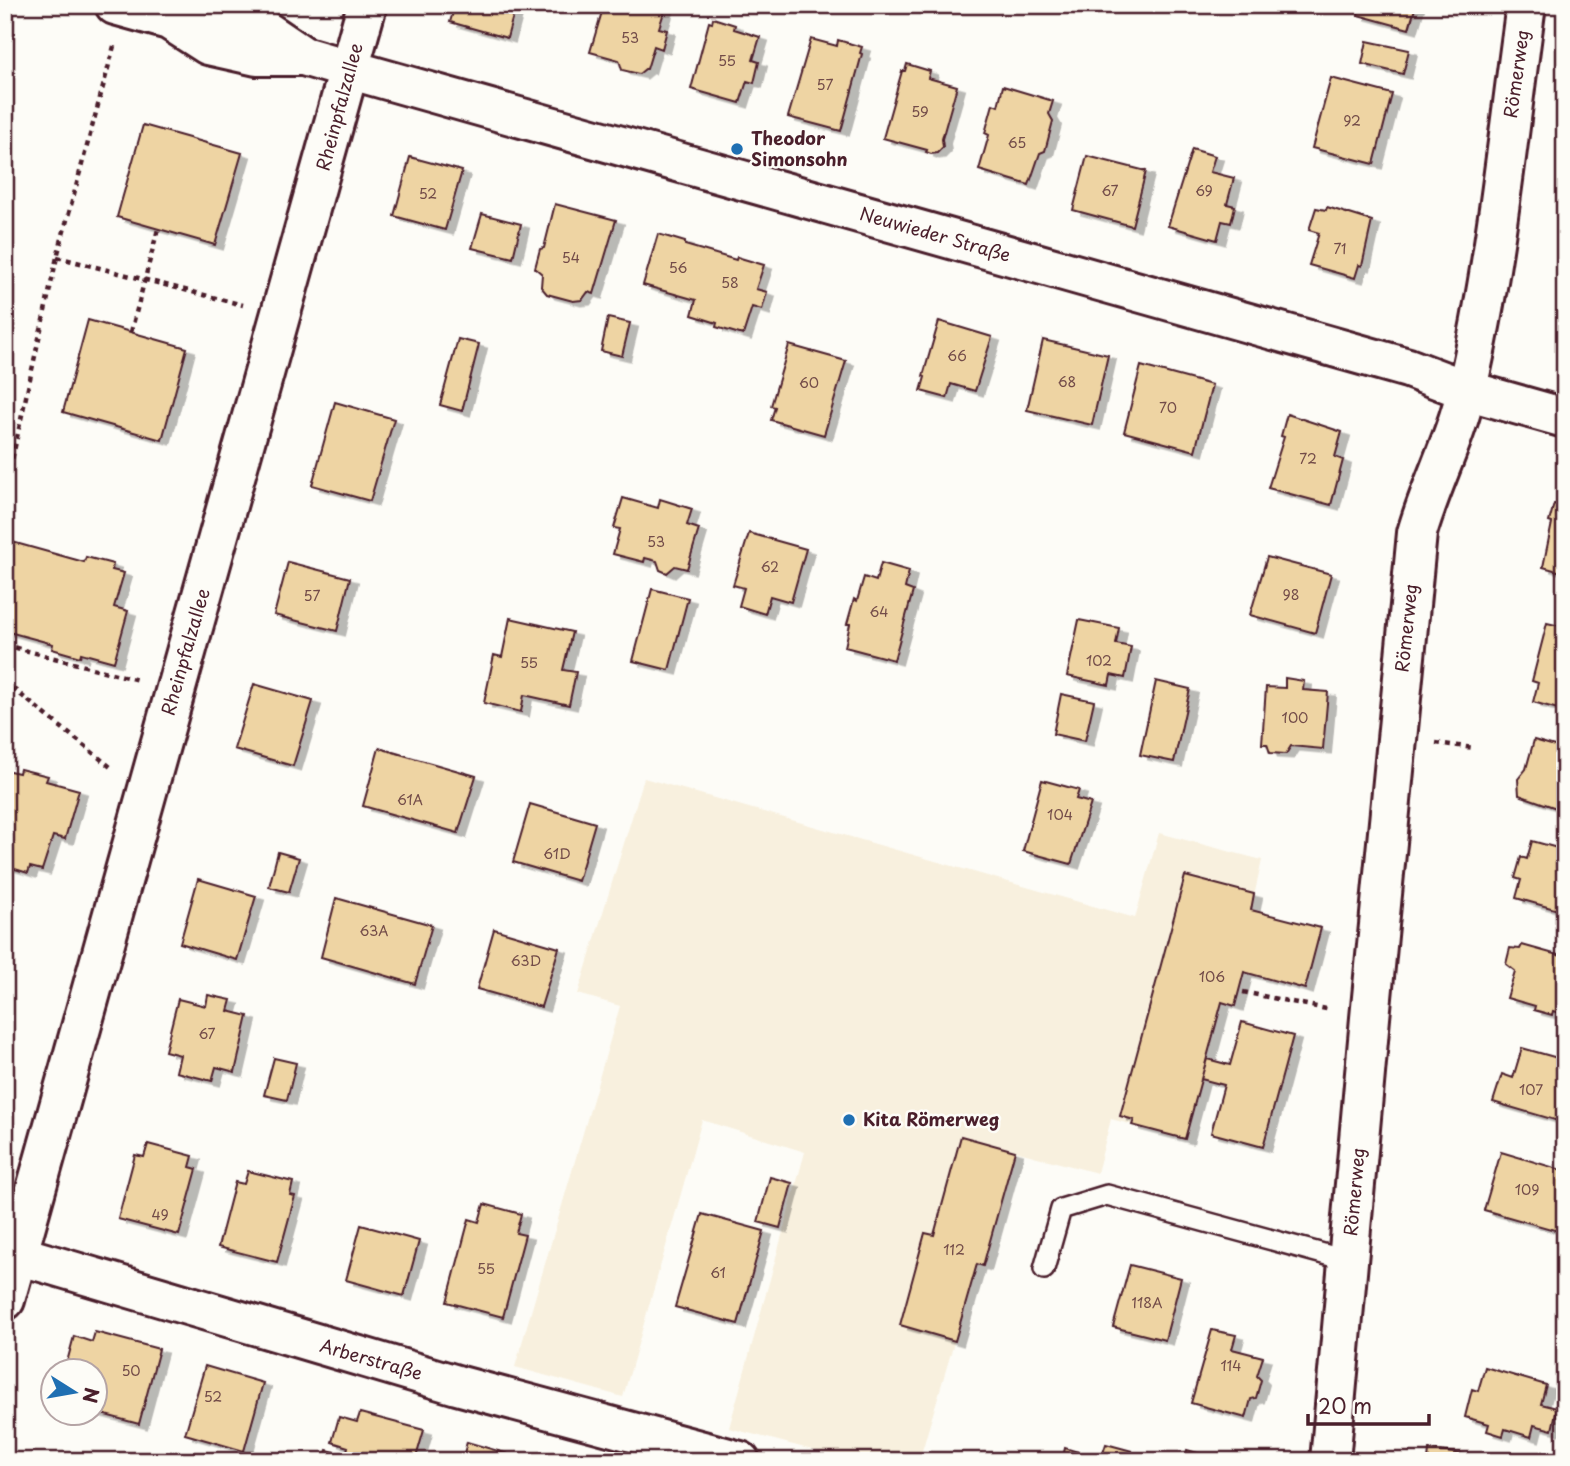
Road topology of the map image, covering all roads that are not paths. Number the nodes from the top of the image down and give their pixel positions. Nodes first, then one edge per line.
1 (368, 5) edge
2 (1526, 5) edge
3 (120, 7) edge
4 (350, 70) junction
5 (1466, 390) junction
6 (1565, 418) edge
7 (11, 1252) edge
8 (1349, 1261) junction
9 (1044, 1269) dead end
10 (5, 1300) edge
11 (740, 1461) edge
12 (1331, 1461) edge

1 - 4 street, Rheinpfalzallee
2 - 5 street, Römerweg
3 - 4 street, Neuwieder Straße
4 - 5 street, Neuwieder Straße
4 - 7 street, Rheinpfalzallee
5 - 6 street, Neuwieder Straße
5 - 8 street, Römerweg
7 - 10 street, Rheinpfalzallee
7 - 11 street, Arberstraße
8 - 9 lane, Römerweg
8 - 12 street, Römerweg

